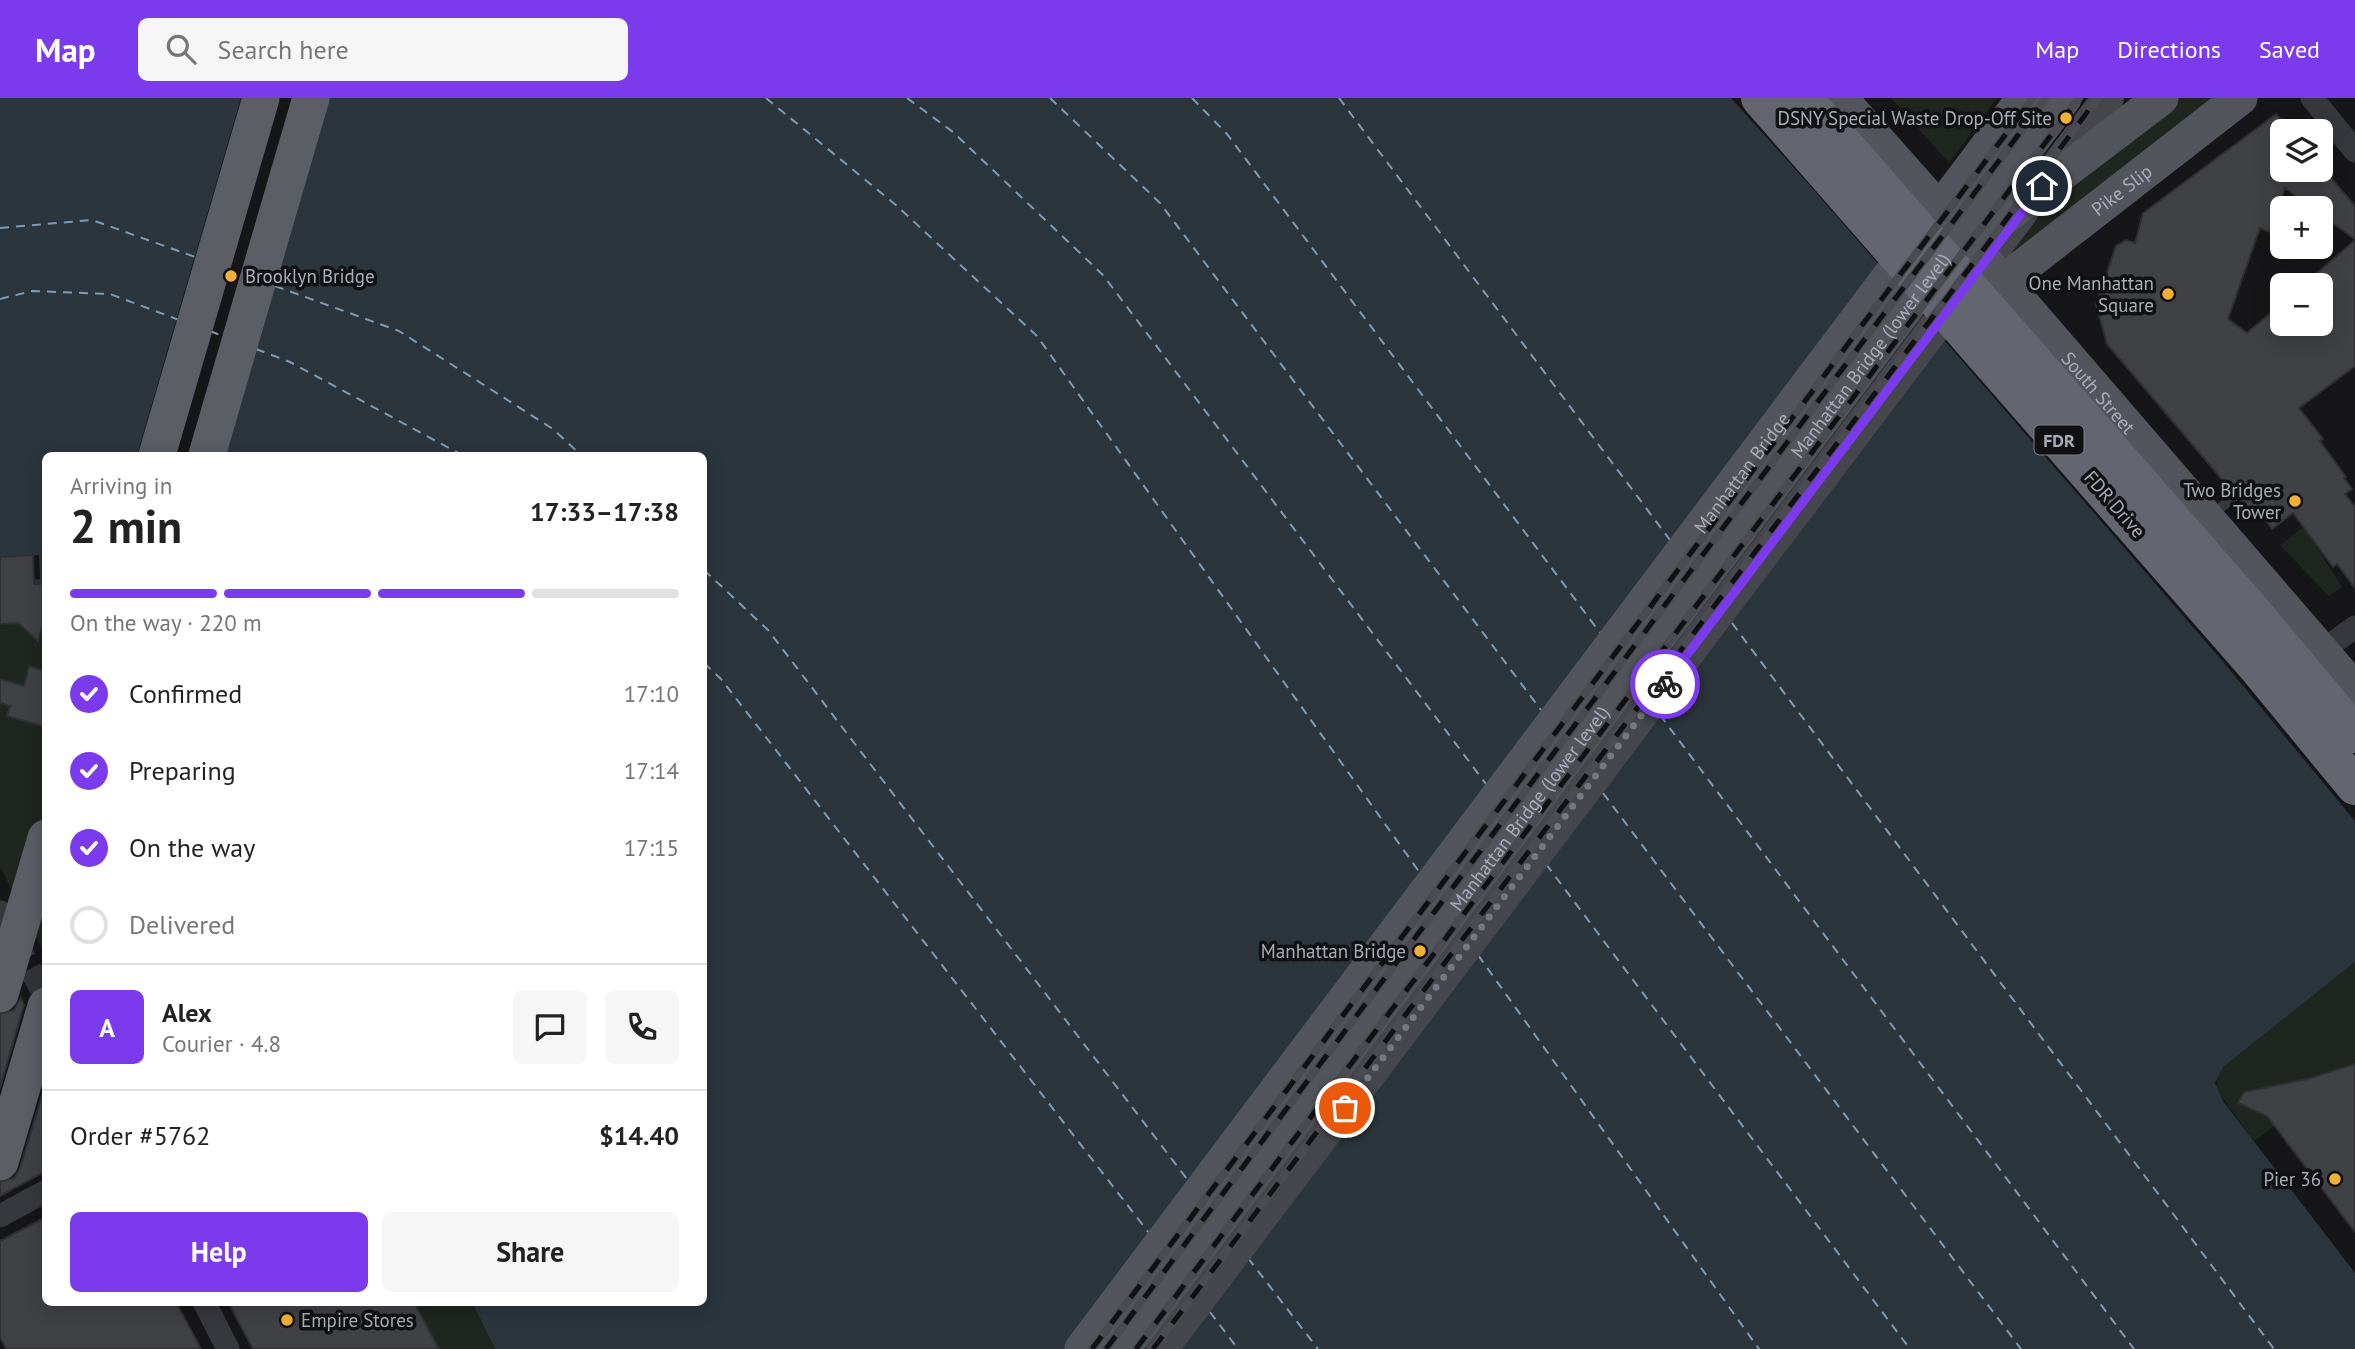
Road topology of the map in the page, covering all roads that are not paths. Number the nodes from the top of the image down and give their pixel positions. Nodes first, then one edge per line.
1 (261, 98) edge
2 (311, 98) edge
3 (1760, 98) edge
4 (1803, 98) edge
5 (1840, 98) edge
6 (2024, 98) edge
7 (2064, 98) edge
8 (2108, 98) edge
9 (2161, 98) edge
10 (2240, 98) edge
11 (2312, 98) edge
12 (2355, 151) edge
13 (1969, 244) junction
14 (2003, 282) junction
15 (158, 452) edge
16 (207, 452) edge
17 (2235, 496) dead end
18 (2207, 518) junction
19 (2355, 627) edge
20 (2322, 651) junction
21 (2355, 690) edge
22 (2355, 734) edge
23 (2355, 786) edge
24 (42, 852) edge
25 (0, 994) edge
26 (42, 1020) edge
27 (0, 1162) edge
28 (42, 1193) edge
29 (0, 1216) edge
30 (206, 1306) edge
31 (228, 1349) edge
32 (1082, 1349) edge
33 (1122, 1349) edge
34 (1162, 1349) edge

1 - 15 highway
2 - 16 highway
3 - 23 highway, FDR Drive / FDR
4 - 22 highway, FDR Drive / FDR
5 - 13 main road, South Street
6 - 32 main road, Manhattan Bridge
7 - 33 main road, Manhattan Bridge (lower level)
8 - 34 main road
9 - 13 main road
10 - 14 main road, Pike Slip
11 - 12 street
13 - 14 main road, South Street
14 - 18 main road, South Street
17 - 18 lane
18 - 20 main road, South Street
19 - 20 street
20 - 21 main road, South Street
24 - 25 highway
26 - 27 highway
28 - 29 street
30 - 31 street

